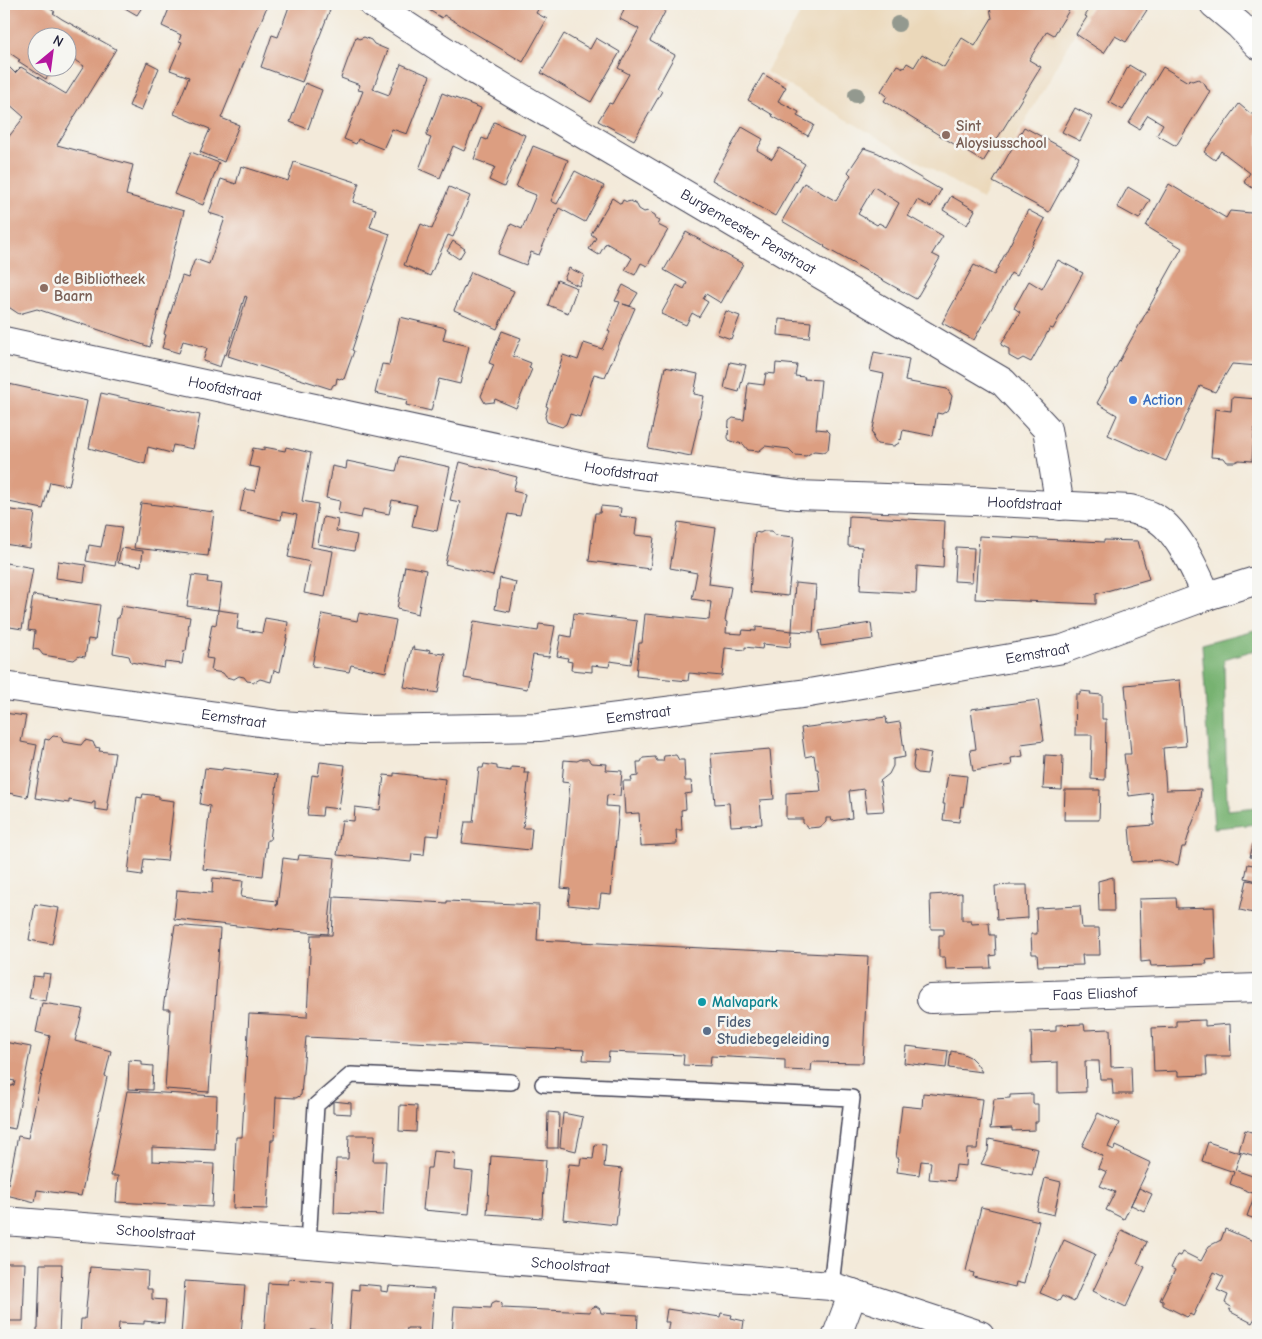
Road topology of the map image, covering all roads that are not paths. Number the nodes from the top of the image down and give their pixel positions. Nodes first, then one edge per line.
1 (373, 4) edge
2 (1214, 4) edge
3 (1258, 45) edge
4 (4, 340) edge
5 (1060, 506) junction
6 (1258, 580) edge
7 (1207, 596) junction
8 (4, 686) edge
9 (1258, 988) edge
10 (931, 999) dead end
11 (511, 1082) dead end
12 (543, 1084) dead end
13 (4, 1221) edge
14 (308, 1244) junction
15 (842, 1289) junction
16 (837, 1335) edge
17 (980, 1335) edge

1 - 5 street, Burgemeester Penstraat
2 - 3 street
4 - 5 street, Hoofdstraat
5 - 7 street, Hoofdstraat
6 - 7 street, Eemstraat
7 - 8 street, Eemstraat
9 - 10 street, Faas Eliashof
11 - 14 lane
12 - 15 lane
13 - 14 street, Schoolstraat
14 - 15 street, Schoolstraat
15 - 16 street
15 - 17 street, Schoolstraat

